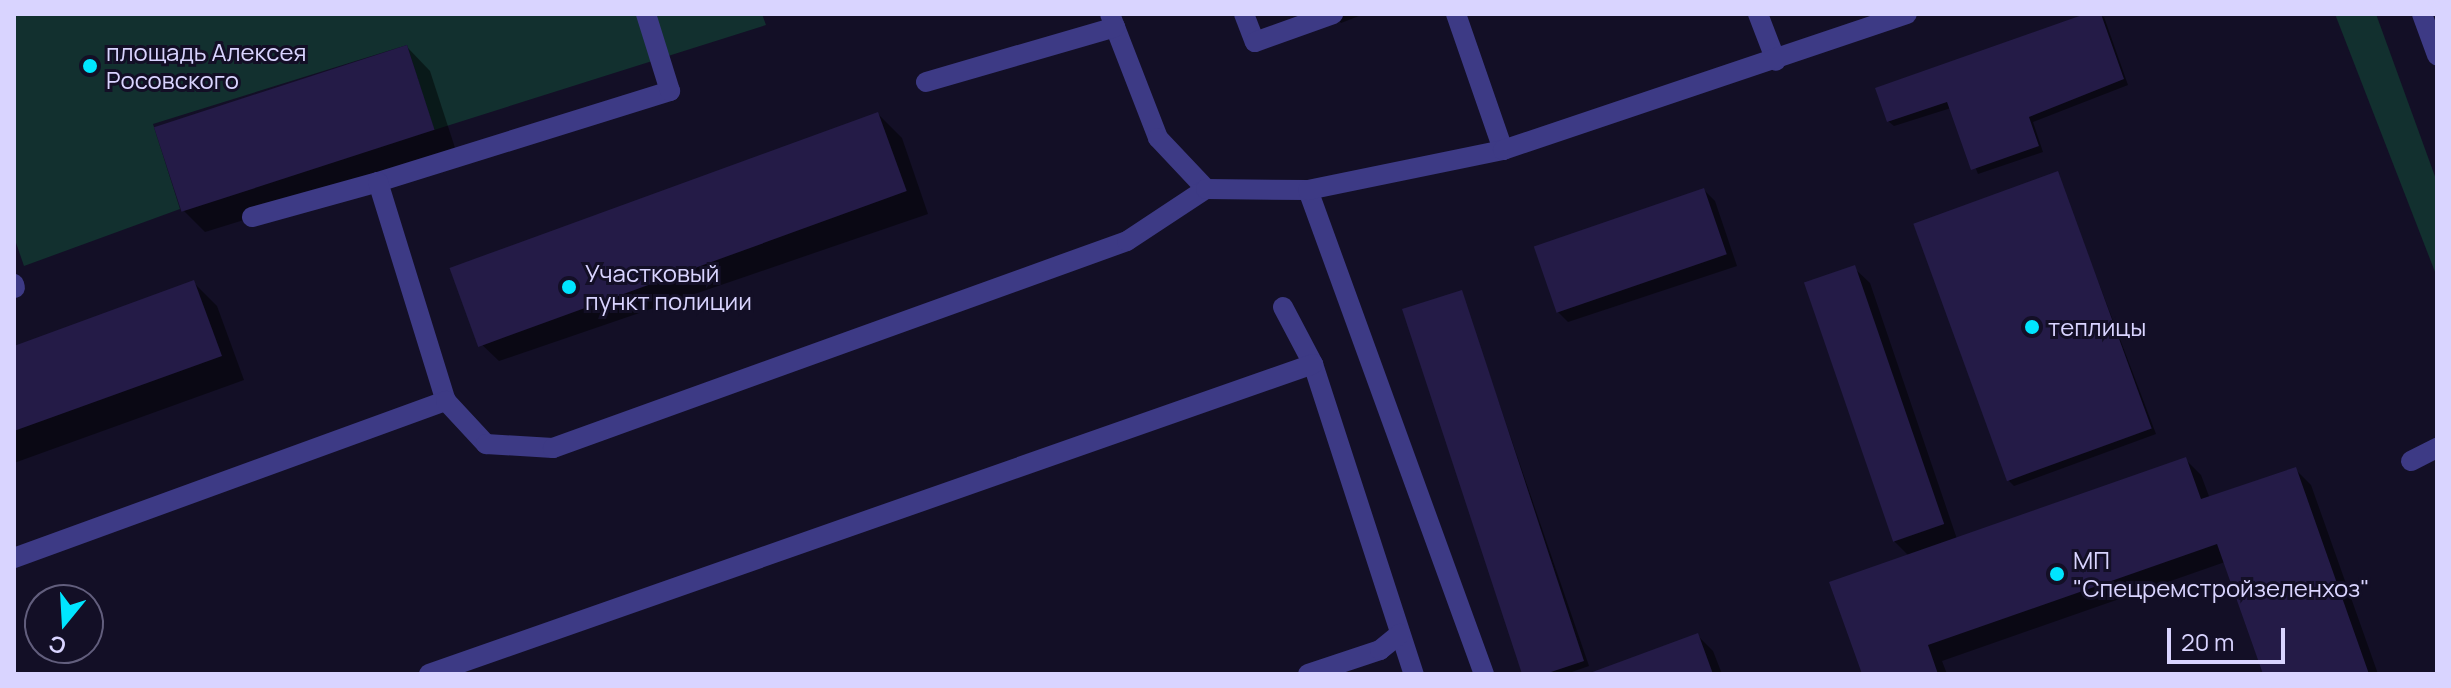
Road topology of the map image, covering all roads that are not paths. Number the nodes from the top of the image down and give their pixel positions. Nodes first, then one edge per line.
1 (646, 14) edge
2 (1244, 14) edge
3 (1333, 14) edge
4 (1456, 14) edge
5 (1758, 14) edge
6 (1907, 14) edge
7 (2422, 14) edge
8 (1112, 21) edge
9 (2437, 55) edge
10 (1776, 61) junction
11 (926, 82) dead end
12 (1503, 150) junction
13 (378, 182) junction
14 (1206, 189) junction
15 (1308, 190) junction
16 (252, 217) dead end
17 (1283, 307) dead end
18 (1313, 364) junction
19 (446, 401) junction
20 (2437, 448) edge
21 (2411, 461) dead end
22 (14, 558) edge
23 (1400, 634) junction
24 (429, 674) edge
25 (1308, 674) edge
26 (1414, 674) edge
27 (1484, 674) edge

1 - 13 street
2 - 3 street
4 - 12 street
5 - 10 street
6 - 10 street
7 - 9 street
8 - 11 street
8 - 14 street
10 - 12 street
12 - 15 street
13 - 16 street
13 - 19 street
14 - 15 street
14 - 19 street
15 - 27 street
17 - 18 street
18 - 23 street
18 - 24 street
19 - 22 street
20 - 21 street
23 - 25 street
23 - 26 street

